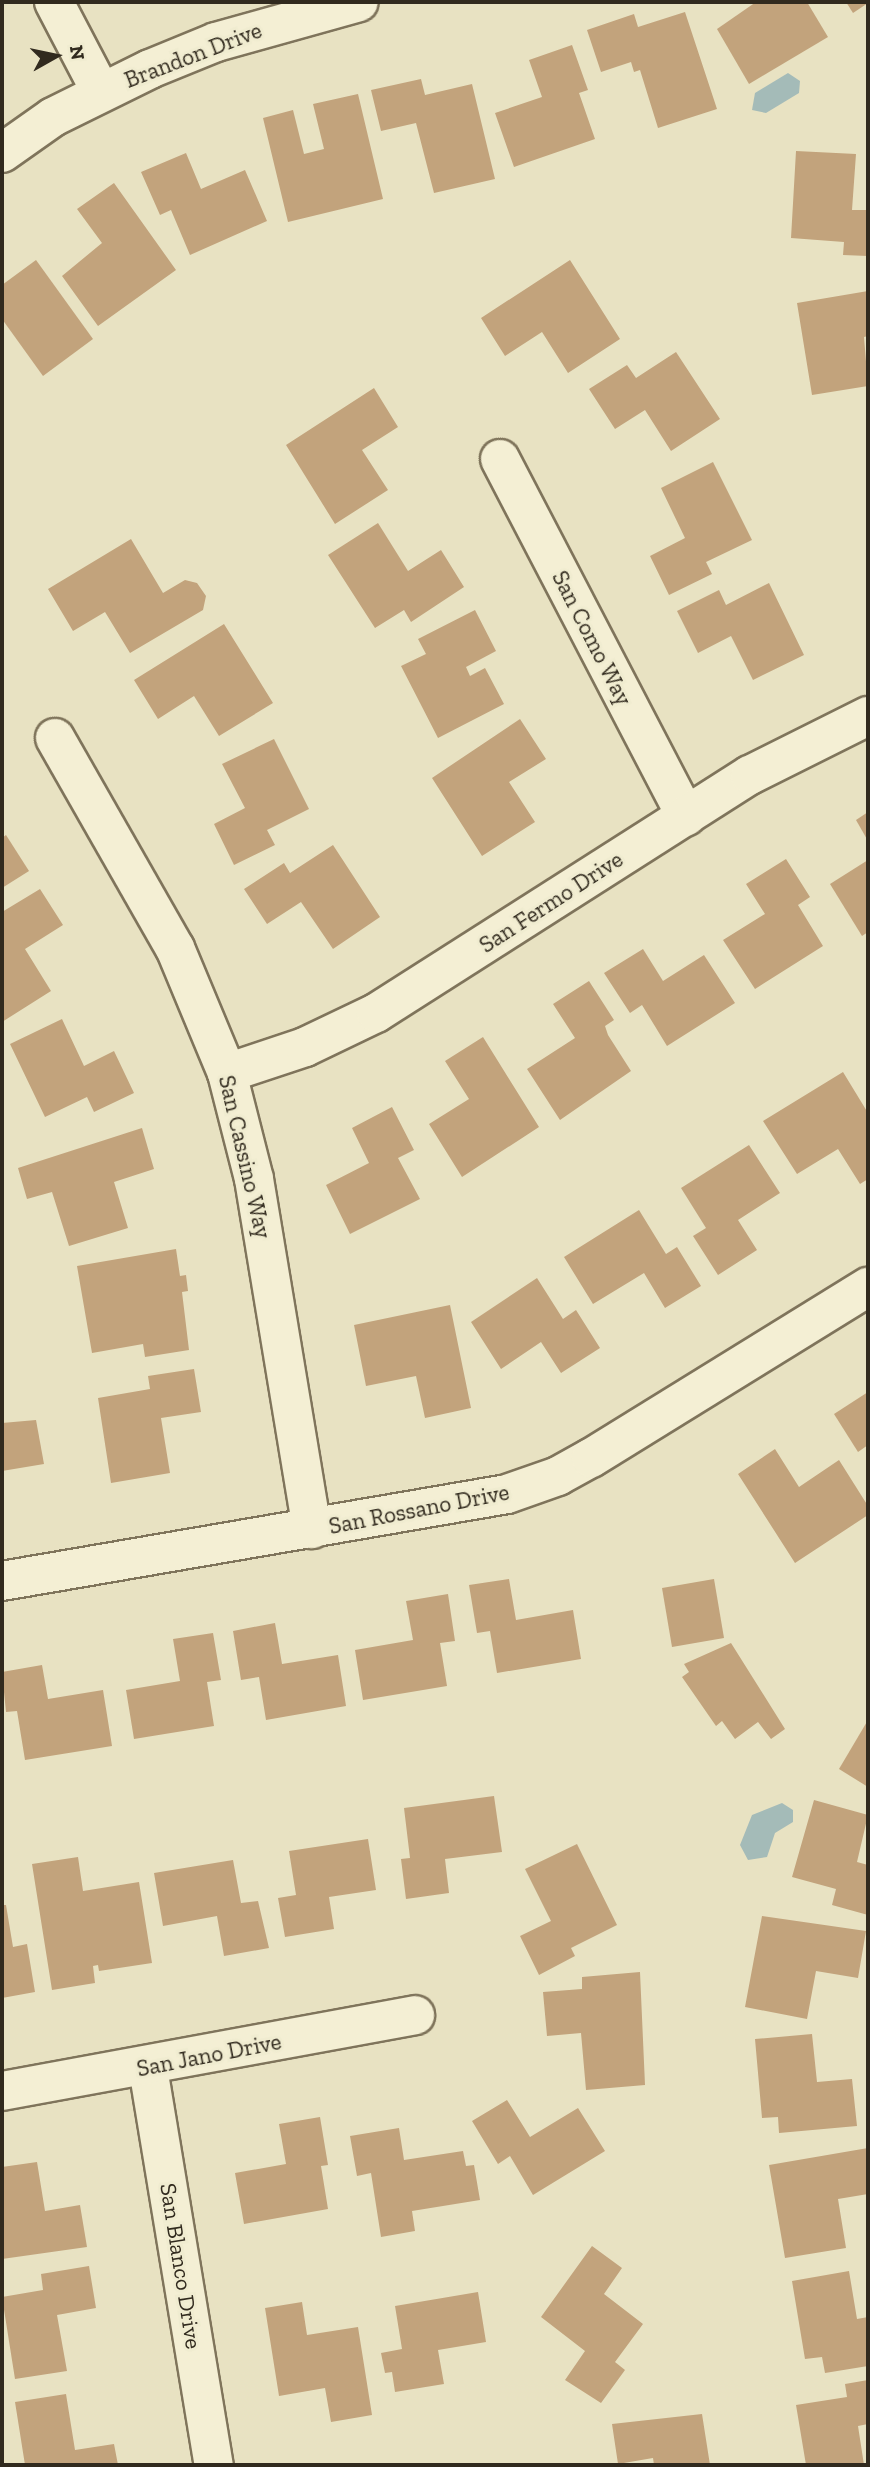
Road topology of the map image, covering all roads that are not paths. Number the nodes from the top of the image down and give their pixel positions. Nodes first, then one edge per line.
1 (54, 2) edge
2 (359, 2) edge
3 (101, 92) junction
4 (2, 153) edge
5 (500, 459) dead end
6 (868, 716) edge
7 (55, 738) dead end
8 (686, 816) junction
9 (227, 1073) junction
10 (868, 1287) edge
11 (312, 1529) junction
12 (2, 1581) edge
13 (415, 2015) dead end
14 (148, 2068) junction
15 (2, 2091) edge
16 (214, 2465) edge

1 - 3 street
2 - 3 street, Brandon Drive
3 - 4 street, Brandon Drive
5 - 8 street, San Como Way
6 - 8 street, San Fermo Drive
7 - 9 street, San Cassino Way
8 - 9 street, San Fermo Drive
9 - 11 street, San Cassino Way
10 - 11 street, San Rossano Drive
11 - 12 street, San Rossano Drive
13 - 14 street, San Jano Drive
14 - 15 street, San Jano Drive
14 - 16 street, San Blanco Drive

